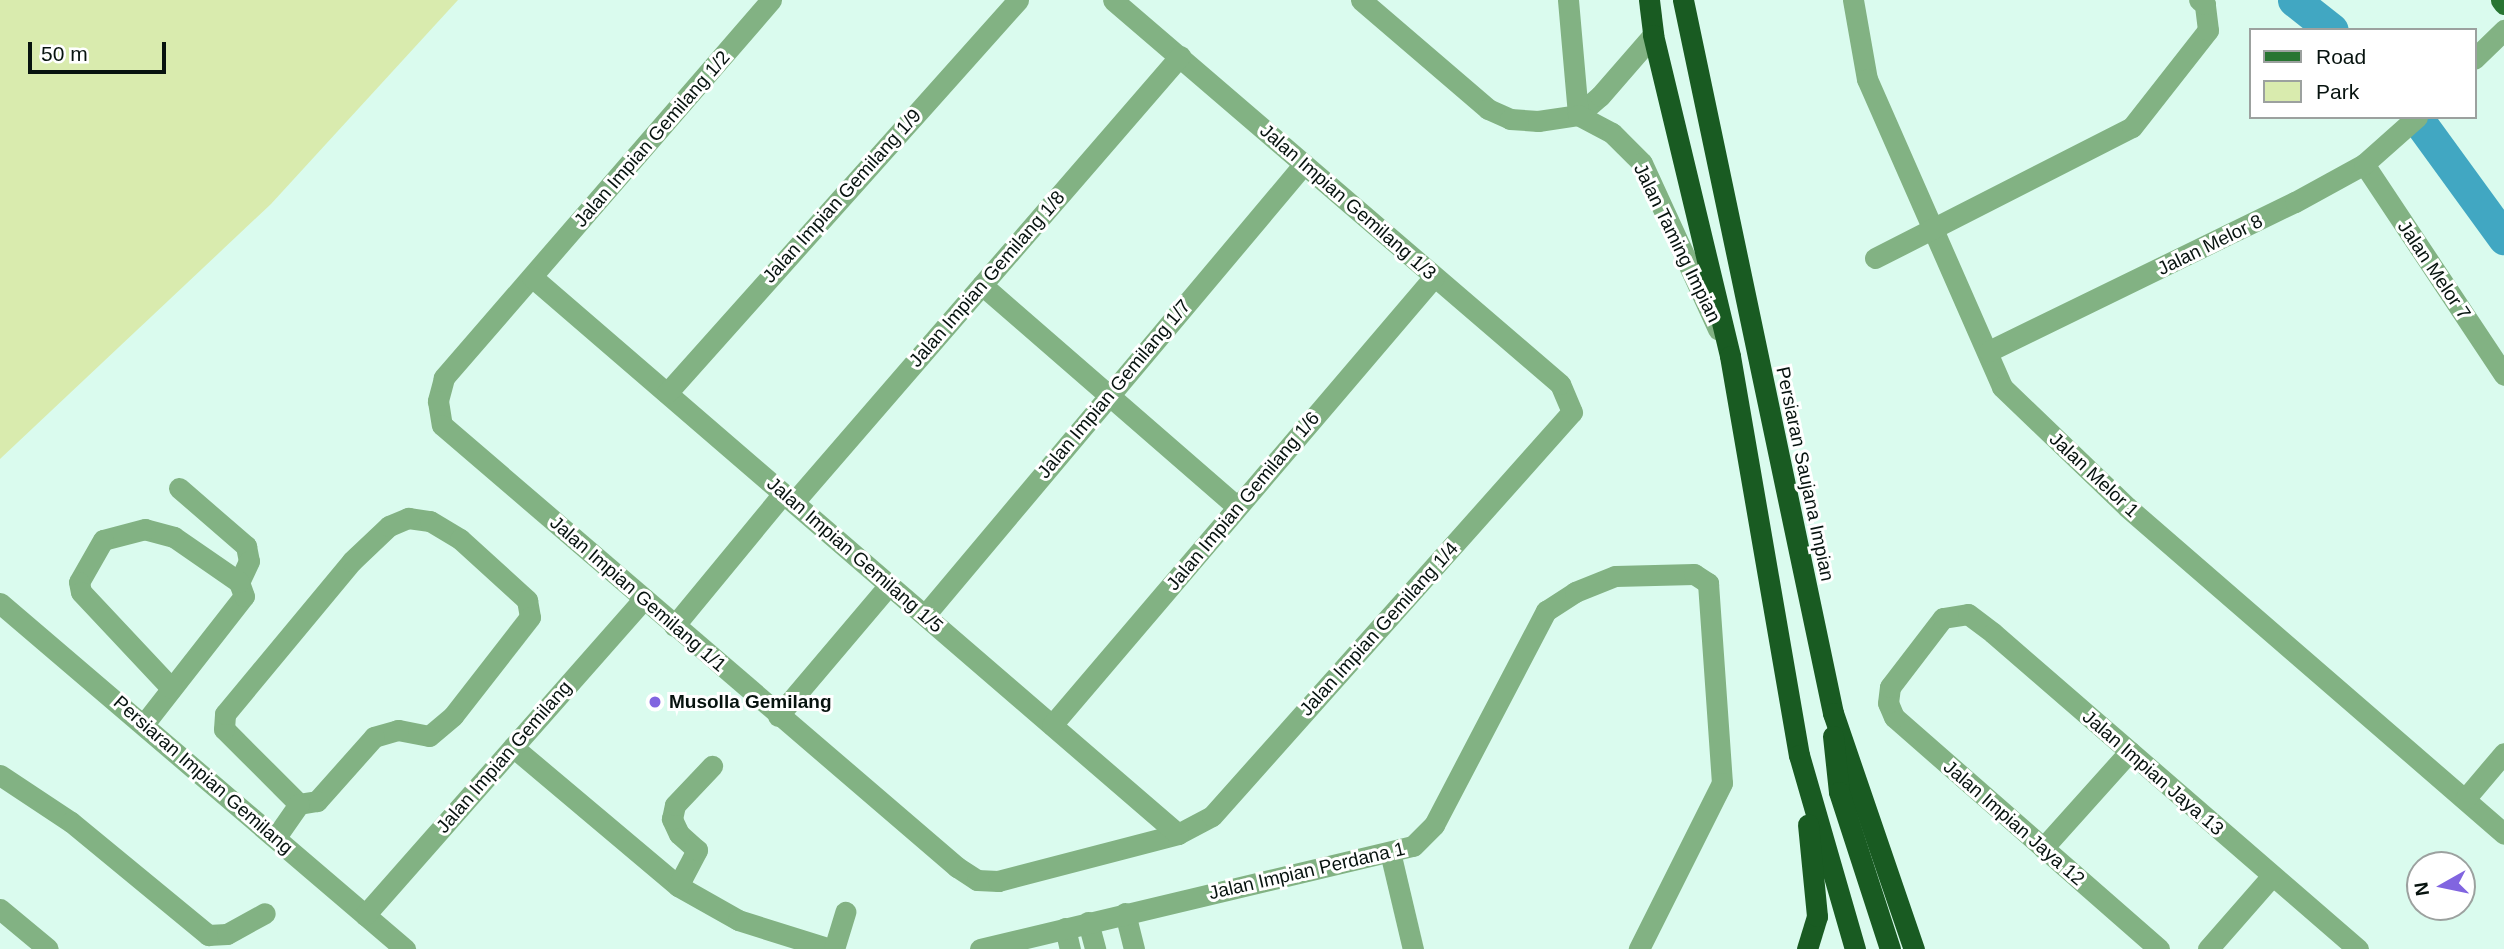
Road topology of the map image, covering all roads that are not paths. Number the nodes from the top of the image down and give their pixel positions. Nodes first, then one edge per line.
1 (771, 0) edge
2 (1018, 0) edge
3 (1113, 0) edge
4 (1362, 0) edge
5 (1568, 0) edge
6 (1649, 0) edge
7 (1683, 0) edge
8 (1853, 0) edge
9 (2199, 0) edge
10 (2501, 0) edge
11 (2504, 4) edge
12 (2504, 30) edge
13 (1653, 35) junction
14 (1180, 57) junction
15 (2476, 57) edge
16 (1578, 115) junction
17 (2410, 124) edge
18 (1304, 164) junction
19 (2364, 164) junction
20 (1935, 230) junction
21 (1875, 258) dead end
22 (1434, 276) junction
23 (532, 277) junction
24 (982, 285) junction
25 (1989, 351) junction
26 (1730, 356) junction
27 (2504, 375) edge
28 (667, 393) junction
29 (1109, 396) junction
30 (1572, 412) joint
31 (179, 488) dead end
32 (789, 498) junction
33 (1237, 507) junction
34 (239, 582) junction
35 (889, 585) junction
36 (644, 599) junction
37 (0, 603) edge
38 (925, 615) junction
39 (674, 626) junction
40 (1890, 687) joint
41 (171, 688) junction
42 (1833, 713) junction
43 (778, 716) junction
44 (144, 724) junction
45 (1052, 724) junction
46 (513, 747) junction
47 (2130, 751) junction
48 (2504, 753) edge
49 (1799, 755) junction
50 (712, 766) dead end
51 (0, 775) edge
52 (2465, 799) junction
53 (299, 804) junction
54 (1178, 834) junction
55 (2504, 834) edge
56 (276, 837) junction
57 (2043, 848) junction
58 (1390, 852) junction
59 (2271, 877) junction
60 (678, 886) junction
61 (0, 909) edge
62 (845, 912) dead end
63 (265, 913) dead end
64 (1125, 914) junction
65 (365, 915) junction
66 (1088, 922) junction
67 (1065, 928) junction
68 (48, 949) edge
69 (405, 949) edge
70 (832, 949) edge
71 (980, 949) edge
72 (1070, 949) edge
73 (1095, 949) edge
74 (1134, 949) edge
75 (1413, 949) edge
76 (1639, 949) edge
77 (1807, 949) edge
78 (1855, 949) edge
79 (1890, 949) edge
80 (1914, 949) edge
81 (2159, 949) edge
82 (2208, 949) edge
83 (2358, 949) edge

1 - 23 street, Jalan Impian Gemilang 1/2
2 - 28 street, Jalan Impian Gemilang 1/9
3 - 14 street, Jalan Impian Gemilang 1/3
4 - 16 street
5 - 16 street
6 - 13 highway
7 - 42 highway, Persiaran Saujana Impian
8 - 20 street, Jalan Melor 1
9 - 20 street
10 - 11 main road
12 - 15 street
13 - 16 street
13 - 26 highway
14 - 18 street, Jalan Impian Gemilang 1/3
14 - 24 street, Jalan Impian Gemilang 1/8
16 - 26 street, Jalan Taming Impian
17 - 19 street, Jalan Melor 8
18 - 22 street, Jalan Impian Gemilang 1/3
18 - 29 street, Jalan Impian Gemilang 1/7
19 - 25 street, Jalan Melor 8
19 - 27 street, Jalan Melor 7
20 - 21 street
20 - 25 street, Jalan Melor 1
22 - 30 street, Jalan Impian Gemilang 1/3
22 - 33 street, Jalan Impian Gemilang 1/6
23 - 28 street, Jalan Impian Gemilang 1/5
23 - 36 street, Jalan Impian Gemilang 1/1
24 - 29 street
24 - 32 street, Jalan Impian Gemilang 1/8
25 - 52 street, Jalan Melor 1
26 - 49 highway
28 - 32 street, Jalan Impian Gemilang 1/5
29 - 33 street
29 - 38 street, Jalan Impian Gemilang 1/7
30 - 54 street, Jalan Impian Gemilang 1/4
31 - 34 street
32 - 35 street, Jalan Impian Gemilang 1/5
32 - 39 street, Jalan Impian Gemilang 1/8
33 - 45 street, Jalan Impian Gemilang 1/6
34 - 41 street
34 - 41 street
35 - 38 street, Jalan Impian Gemilang 1/5
35 - 43 street
36 - 39 street, Jalan Impian Gemilang 1/1
36 - 46 street, Jalan Impian Gemilang
37 - 44 street, Persiaran Impian Gemilang
38 - 45 street, Jalan Impian Gemilang 1/5
39 - 43 street, Jalan Impian Gemilang 1/1
40 - 47 street, Jalan Impian Jaya 13
40 - 57 street, Jalan Impian Jaya 12
41 - 44 street
42 - 79 highway
42 - 80 highway, Persiaran Saujana Impian
43 - 54 street, Jalan Impian Gemilang 1/1
44 - 56 street, Persiaran Impian Gemilang
45 - 54 street, Jalan Impian Gemilang 1/5
46 - 60 street
46 - 65 street, Jalan Impian Gemilang
47 - 57 street
47 - 59 street, Jalan Impian Jaya 13
48 - 52 street
49 - 77 highway
49 - 78 highway
50 - 60 street
51 - 63 street
52 - 55 street, Jalan Melor 1
53 - 53 street
53 - 56 street
56 - 65 street, Persiaran Impian Gemilang
57 - 81 street, Jalan Impian Jaya 12
58 - 64 street, Jalan Impian Perdana 1
58 - 75 street
58 - 76 street, Jalan Impian Perdana 1
59 - 82 street
59 - 83 street, Jalan Impian Jaya 13
60 - 70 street
61 - 68 street
62 - 70 street
64 - 66 street, Jalan Impian Perdana 1
64 - 74 street
65 - 69 street, Persiaran Impian Gemilang
66 - 67 street, Jalan Impian Perdana 1
66 - 73 street
67 - 71 street, Jalan Impian Perdana 1
67 - 72 street

